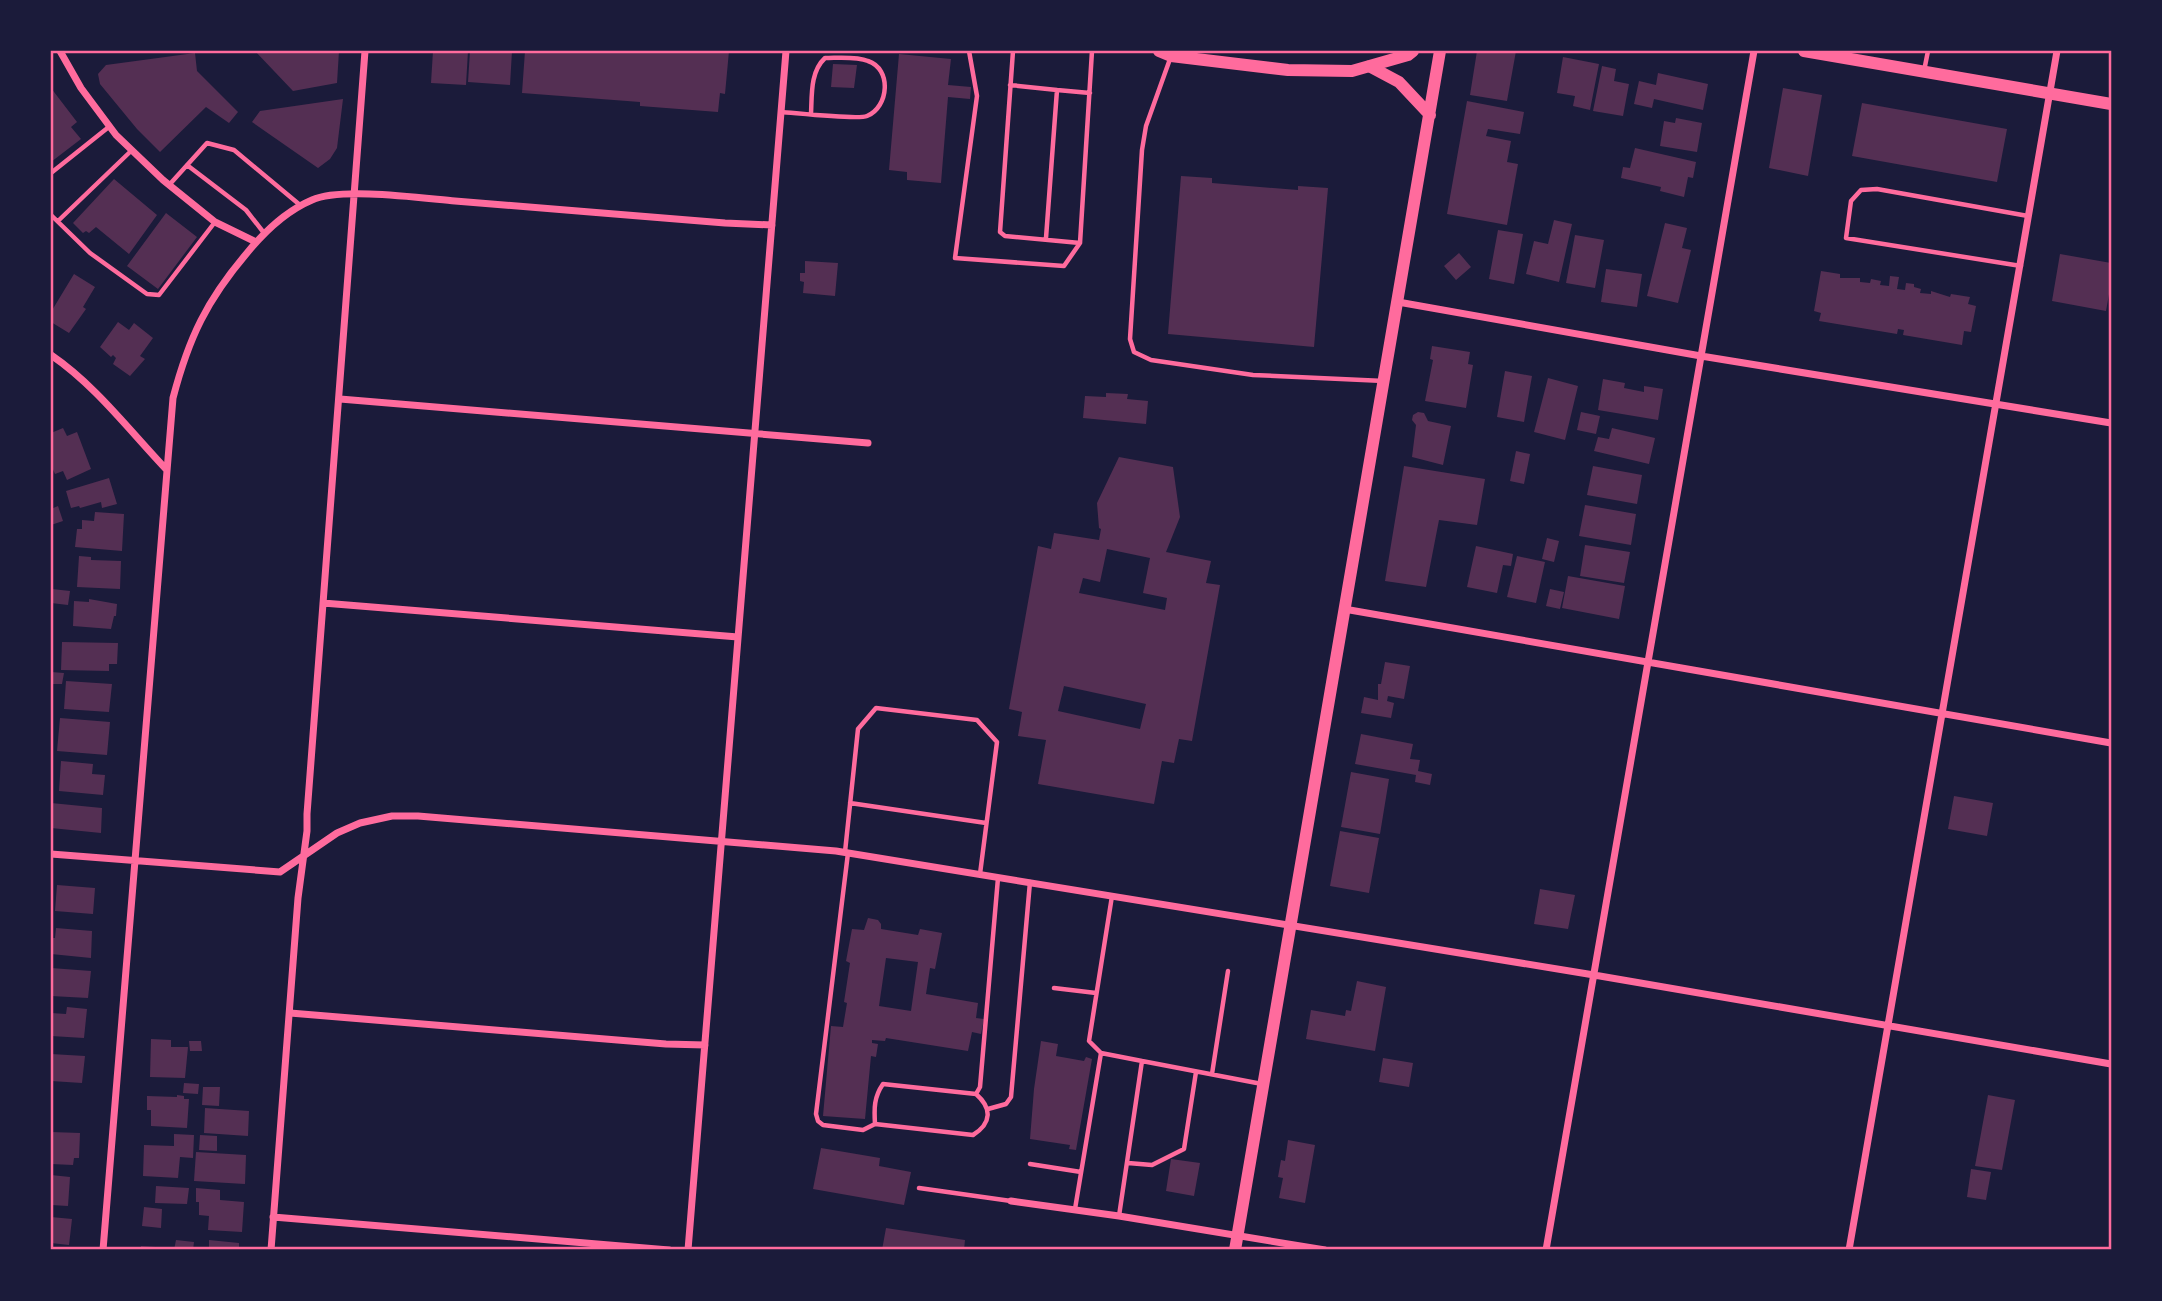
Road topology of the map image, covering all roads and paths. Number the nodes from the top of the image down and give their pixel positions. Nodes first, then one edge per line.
1 (60, 51) edge
2 (365, 51) edge
3 (786, 51) edge
4 (969, 51) edge
5 (1013, 51) edge
6 (1091, 51) edge
7 (1413, 51) edge
8 (1440, 51) edge
9 (1754, 51) edge
10 (1804, 51) edge
11 (1928, 51) edge
12 (2057, 51) edge
13 (1165, 53) edge
14 (1844, 54) edge
15 (1369, 66) junction
16 (1924, 72) junction
17 (1010, 85) junction
18 (1057, 90) junction
19 (1090, 93) junction
20 (2050, 94) junction
21 (2111, 104) edge
22 (781, 112) junction
23 (811, 114) junction
24 (1430, 115) junction
25 (110, 126) junction
26 (132, 150) junction
27 (187, 165) junction
28 (51, 173) edge
29 (169, 185) junction
30 (353, 195) junction
31 (300, 205) junction
32 (51, 215) edge
33 (2029, 216) junction
34 (58, 222) junction
35 (215, 222) junction
36 (772, 225) junction
37 (264, 233) junction
38 (1046, 239) junction
39 (256, 242) junction
40 (1080, 243) junction
41 (2021, 266) junction
42 (1398, 302) junction
43 (51, 355) edge
44 (1701, 356) junction
45 (1384, 381) junction
46 (340, 399) junction
47 (1997, 403) junction
48 (2111, 423) edge
49 (755, 432) junction
50 (868, 443) dead end
51 (166, 469) junction
52 (323, 603) junction
53 (1344, 609) junction
54 (738, 636) junction
55 (1648, 663) junction
56 (1943, 714) junction
57 (2111, 743) edge
58 (850, 803) junction
59 (986, 823) junction
60 (721, 842) junction
61 (847, 853) junction
62 (51, 854) edge
63 (304, 856) junction
64 (136, 861) junction
65 (980, 874) junction
66 (998, 877) junction
67 (1030, 882) junction
68 (1112, 895) junction
69 (1290, 924) junction
70 (1228, 971) dead end
71 (1594, 975) junction
72 (1054, 988) dead end
73 (1096, 993) junction
74 (290, 1013) junction
75 (1889, 1025) junction
76 (705, 1045) junction
77 (1101, 1053) junction
78 (1142, 1061) junction
79 (2111, 1064) edge
80 (1196, 1072) junction
81 (1212, 1074) junction
82 (1262, 1084) junction
83 (976, 1094) junction
84 (988, 1109) junction
85 (875, 1124) junction
86 (1128, 1163) junction
87 (1030, 1164) dead end
88 (1081, 1172) junction
89 (919, 1188) dead end
90 (1012, 1201) joint
91 (1074, 1209) junction
92 (1119, 1216) junction
93 (273, 1217) junction
94 (1237, 1236) junction
95 (103, 1250) edge
96 (271, 1250) edge
97 (669, 1250) edge
98 (688, 1250) edge
99 (1234, 1250) edge
100 (1325, 1250) edge
101 (1546, 1250) edge
102 (1849, 1250) edge

1 - 25 street
2 - 30 street
3 - 22 street
4 - 40 lane
5 - 17 lane
6 - 19 lane
7 - 15 street
8 - 24 street
9 - 44 street
10 - 14 street
11 - 16 lane
12 - 20 street
13 - 15 street
13 - 45 lane
14 - 16 street
15 - 24 street
16 - 20 street
17 - 18 lane
17 - 38 lane
18 - 19 lane
18 - 38 lane
19 - 40 lane
20 - 21 street
20 - 33 street
22 - 23 lane
22 - 36 street
23 - 23 lane
24 - 42 street
25 - 26 street
25 - 28 lane
26 - 29 street
26 - 34 lane
27 - 29 lane
27 - 31 lane
27 - 37 lane
29 - 35 street
30 - 31 street
30 - 36 street
30 - 46 street
31 - 37 street
32 - 34 lane
33 - 41 street
33 - 41 lane
34 - 35 lane
35 - 39 street
36 - 49 street
37 - 39 street
38 - 40 lane
39 - 51 street
41 - 47 street
42 - 44 street
42 - 45 street
43 - 51 street
44 - 47 street
44 - 55 street
45 - 53 street
46 - 49 street
46 - 52 street
47 - 48 street
47 - 56 street
49 - 50 street
49 - 54 street
51 - 64 street
52 - 54 street
52 - 63 street
53 - 55 street
53 - 69 street
54 - 60 street
55 - 56 street
55 - 71 street
56 - 57 street
56 - 75 street
58 - 59 lane
58 - 59 lane
58 - 61 lane
59 - 65 lane
60 - 61 street
60 - 63 street
60 - 76 street
61 - 65 street
61 - 85 lane
62 - 64 street
63 - 64 street
63 - 74 street
64 - 95 street
65 - 66 street
66 - 67 street
66 - 83 lane
67 - 68 street
67 - 84 lane
68 - 69 street
68 - 73 lane
69 - 71 street
69 - 82 street
70 - 81 lane
71 - 75 street
71 - 101 street
72 - 73 lane
73 - 77 lane
74 - 76 street
74 - 93 street
75 - 79 street
75 - 102 street
76 - 98 street
77 - 78 lane
77 - 88 lane
78 - 80 lane
78 - 86 lane
80 - 81 lane
80 - 86 lane
81 - 82 lane
82 - 94 street
83 - 84 lane
83 - 85 lane
84 - 85 lane
86 - 92 lane
87 - 88 lane
88 - 91 lane
89 - 90 lane
90 - 91 street
91 - 92 street
92 - 94 street
93 - 96 street
93 - 97 street
94 - 99 street
94 - 100 street

